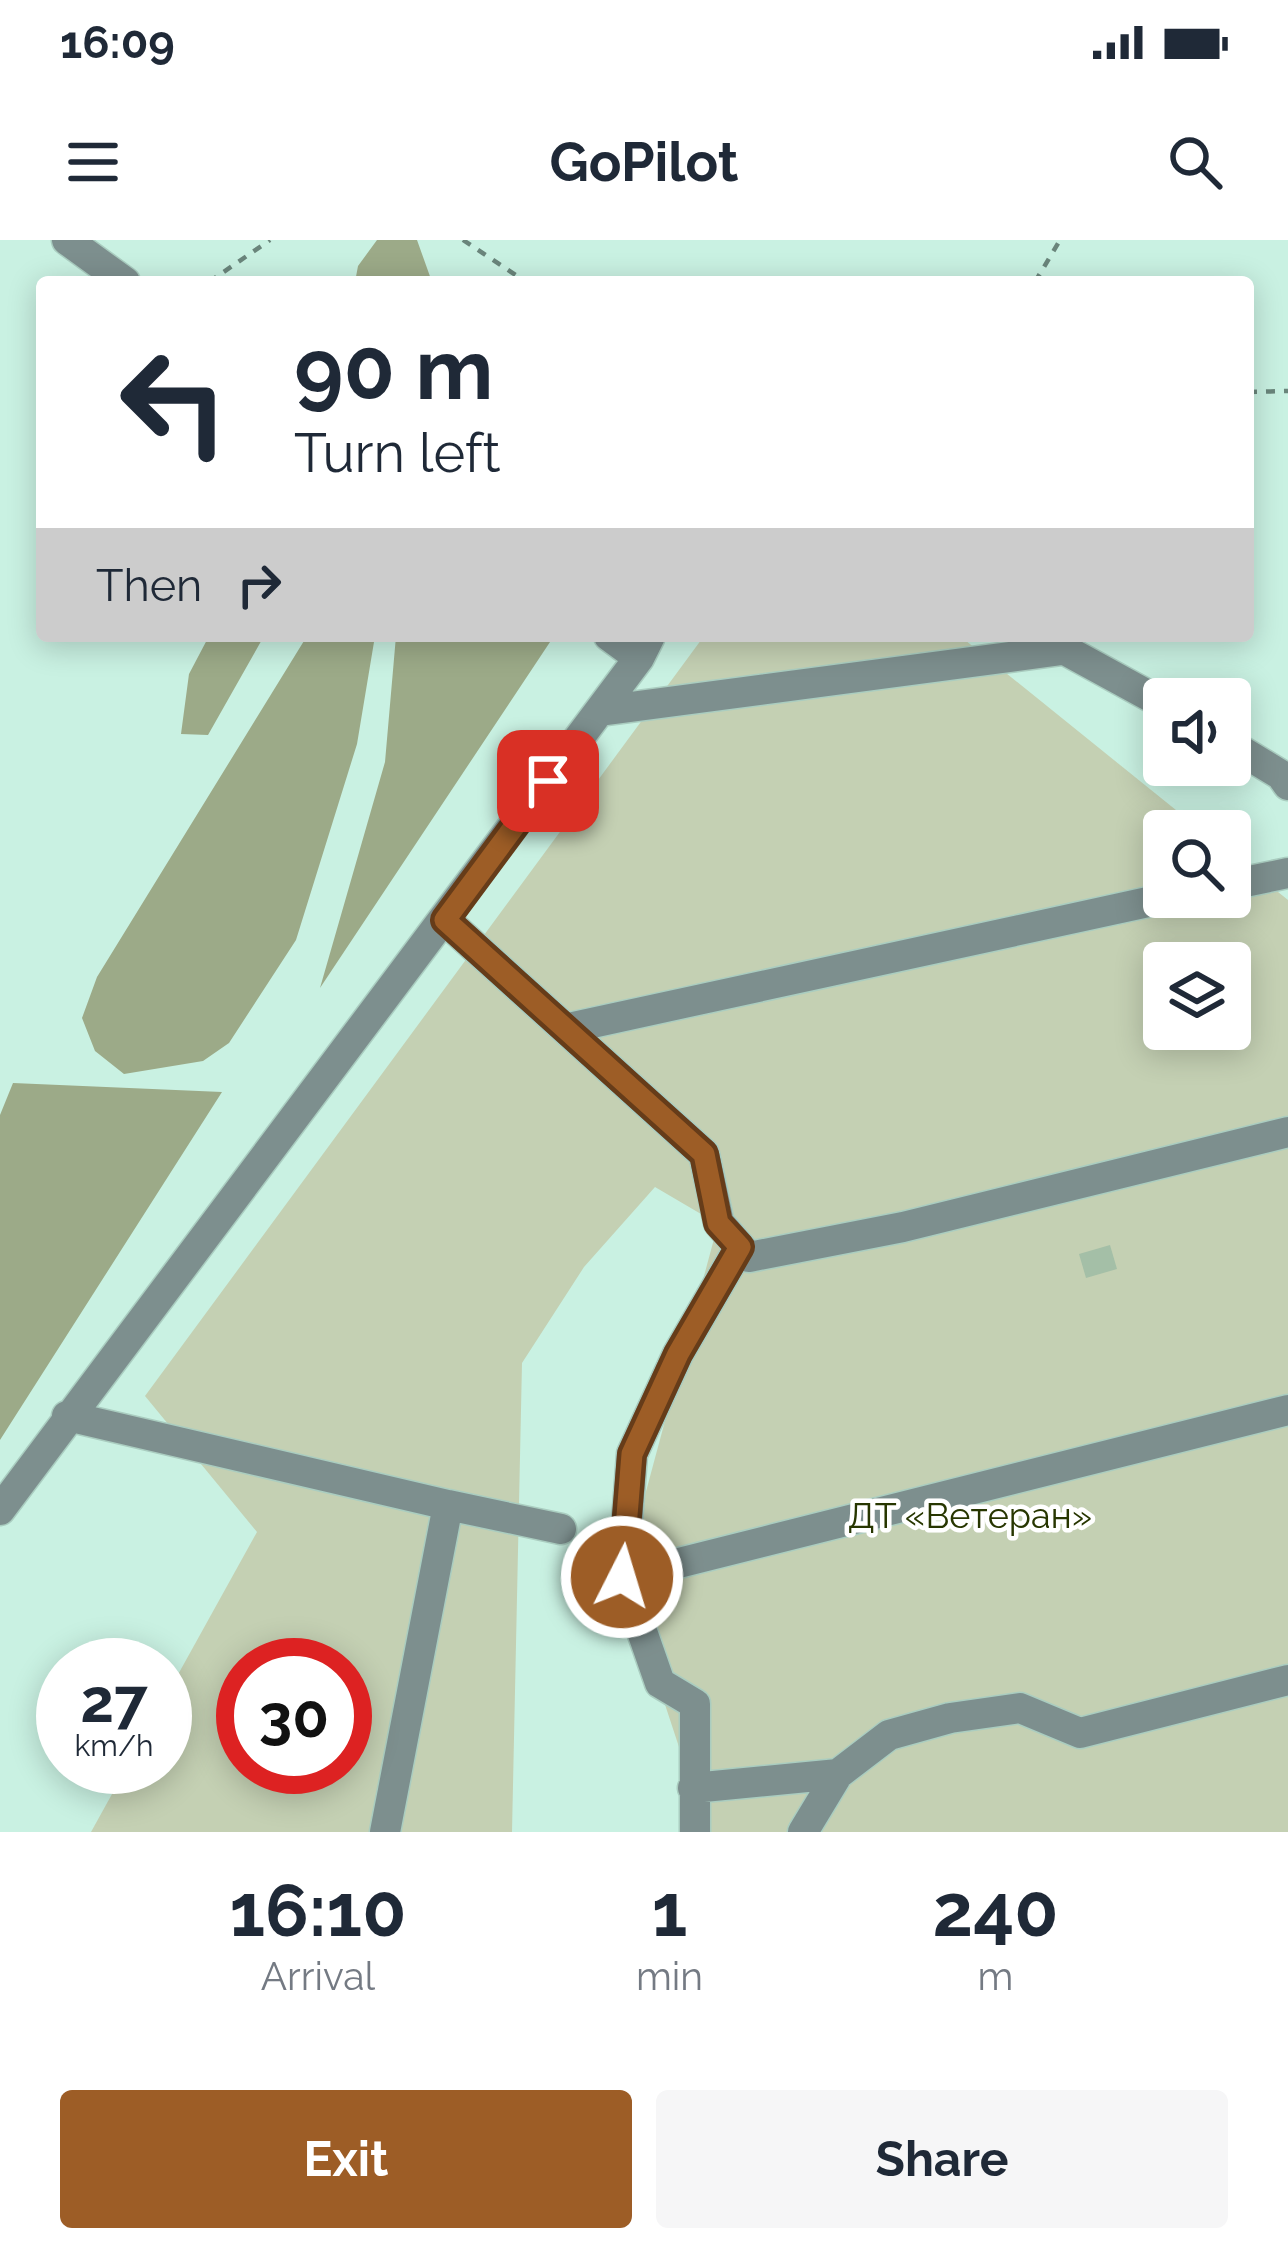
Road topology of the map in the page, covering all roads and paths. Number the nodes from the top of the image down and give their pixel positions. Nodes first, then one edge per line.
1 (67, 240) edge
2 (270, 240) edge
3 (463, 240) edge
4 (1060, 240) edge
5 (117, 276) edge
6 (218, 276) edge
7 (517, 276) edge
8 (1039, 276) edge
9 (1254, 392) edge
10 (1288, 392) edge
11 (1052, 643) edge
12 (645, 647) edge
13 (1143, 693) edge
14 (600, 712) junction
15 (1251, 757) edge
16 (1288, 785) edge
17 (1288, 873) edge
18 (1251, 881) edge
19 (1143, 903) edge
20 (445, 920) junction
21 (569, 1028) junction
22 (1288, 1132) edge
23 (740, 1247) junction
24 (1288, 1410) edge
25 (67, 1416) junction
26 (448, 1505) junction
27 (0, 1510) edge
28 (561, 1528) dead end
29 (622, 1577) junction
30 (1288, 1680) edge
31 (838, 1774) junction
32 (693, 1789) junction
33 (385, 1832) edge
34 (695, 1832) edge
35 (803, 1832) edge

1 - 5 street
2 - 6 path
3 - 7 path
4 - 8 path
9 - 10 path
11 - 13 street
11 - 14 street
12 - 14 street
14 - 20 street
15 - 16 street
17 - 18 street
19 - 21 street
20 - 21 street
20 - 25 street
21 - 23 street
22 - 23 street
23 - 29 street
24 - 29 street
25 - 26 street
25 - 27 street
26 - 28 street
26 - 33 street
29 - 32 street
30 - 31 street
31 - 32 street
31 - 35 street
32 - 34 street

